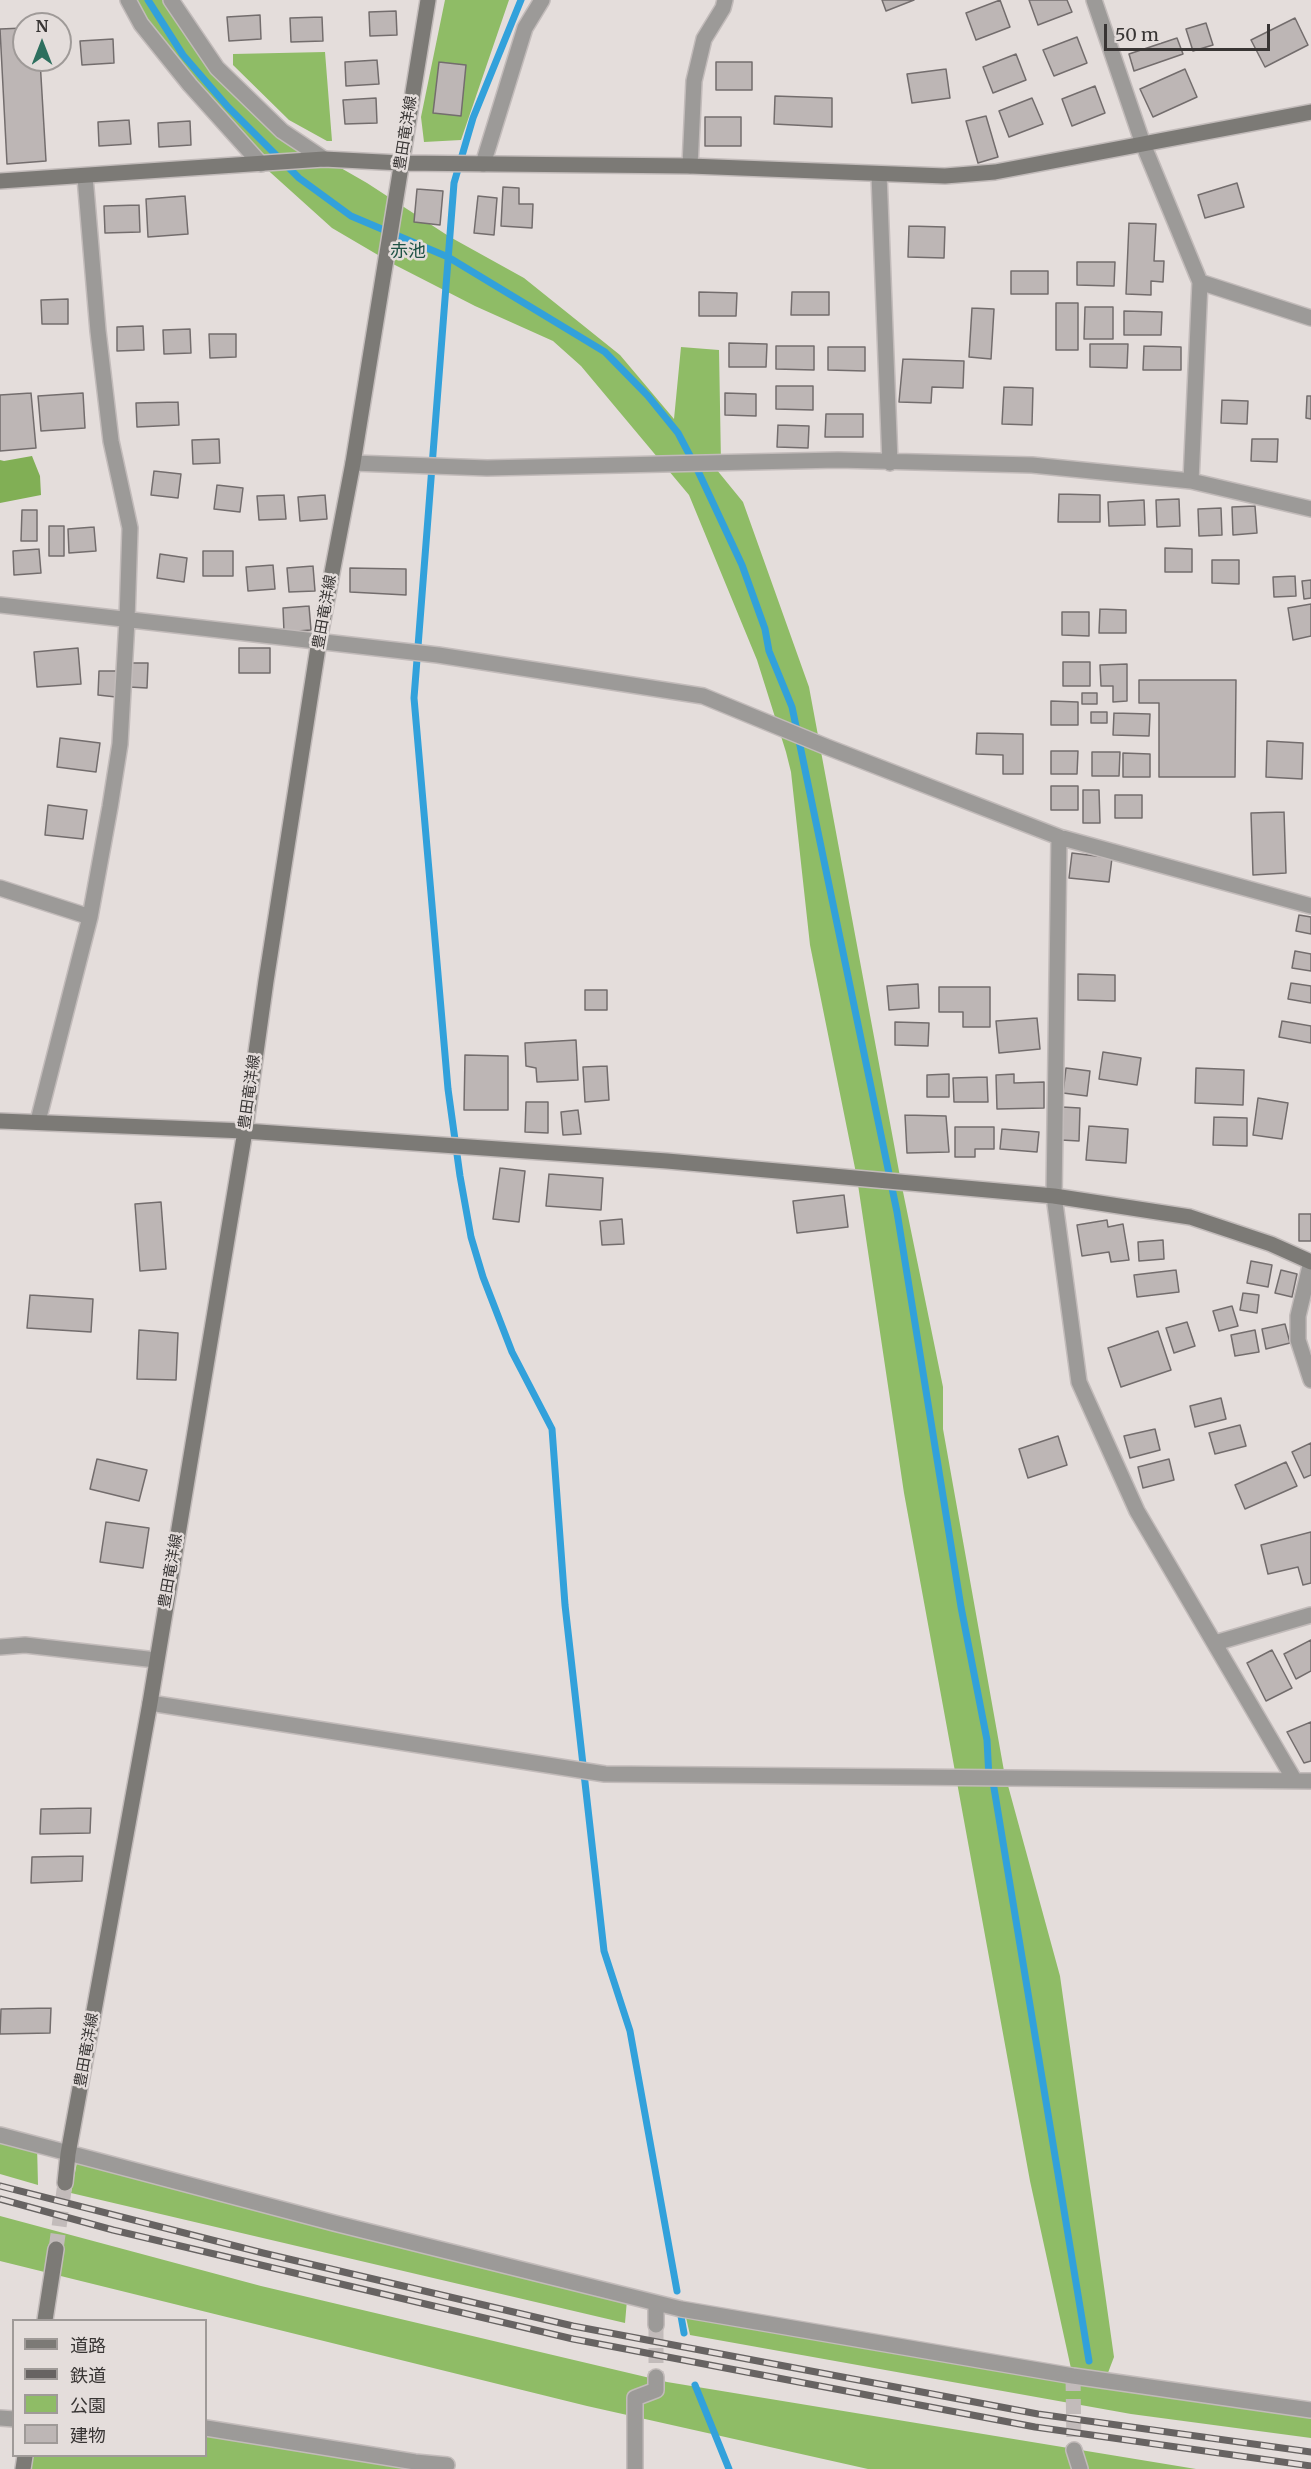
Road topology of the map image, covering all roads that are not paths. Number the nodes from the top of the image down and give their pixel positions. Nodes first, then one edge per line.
1 (128, 0) edge
2 (171, 0) edge
3 (428, 0) edge
4 (542, 0) edge
5 (725, 0) edge
6 (1094, 0) edge
7 (1311, 112) edge
8 (1143, 144) junction
9 (324, 159) junction
10 (401, 163) junction
11 (261, 164) junction
12 (483, 165) junction
13 (690, 166) junction
14 (879, 174) junction
15 (85, 177) junction
16 (0, 181) edge
17 (1200, 282) junction
18 (1311, 318) edge
19 (353, 463) junction
20 (890, 463) junction
21 (1191, 481) junction
22 (1311, 509) edge
23 (0, 605) edge
24 (127, 620) junction
25 (319, 641) junction
26 (1059, 837) junction
27 (0, 888) edge
28 (1311, 906) edge
29 (90, 916) junction
30 (0, 1121) edge
31 (38, 1121) junction
32 (245, 1131) junction
33 (1054, 1196) junction
34 (1311, 1262) edge
35 (1311, 1380) edge
36 (1311, 1616) edge
37 (1215, 1643) junction
38 (0, 1647) edge
39 (156, 1660) junction
40 (150, 1703) junction
41 (1295, 1780) junction
42 (1311, 1781) edge
43 (0, 2135) edge
44 (68, 2154) junction
45 (65, 2183) tunnel mouth
46 (56, 2249) tunnel mouth
47 (656, 2303) junction
48 (45, 2319) edge
49 (656, 2325) tunnel mouth
50 (656, 2377) tunnel mouth
51 (1311, 2410) edge
52 (207, 2428) edge
53 (1074, 2450) tunnel mouth
54 (447, 2465) dead end
55 (635, 2469) edge
56 (1080, 2469) edge

1 - 11 street
2 - 9 street
3 - 10 street, 豊田竜洋線
4 - 12 street
5 - 13 street
6 - 8 street
7 - 8 street
8 - 14 street
8 - 17 street
9 - 10 street
9 - 11 street
10 - 12 street
10 - 19 street, 豊田竜洋線
11 - 15 street
12 - 13 street
13 - 14 street
14 - 20 street
15 - 16 street
15 - 24 street
17 - 18 street
17 - 21 street
19 - 20 street
19 - 25 street, 豊田竜洋線
20 - 21 street
21 - 22 street
23 - 24 street
24 - 25 street
24 - 29 street
25 - 26 street
25 - 32 street, 豊田竜洋線
26 - 28 street
26 - 33 street
27 - 29 street
29 - 31 street
30 - 31 street
31 - 32 street
32 - 33 street
32 - 39 street, 豊田竜洋線
33 - 34 street
33 - 37 street
34 - 35 street
36 - 37 street
37 - 41 street
38 - 39 street
39 - 40 street, 豊田竜洋線
40 - 41 street
40 - 44 street, 豊田竜洋線
41 - 42 street
43 - 44 street
44 - 45 street, 豊田竜洋線
44 - 47 street
46 - 48 street
47 - 49 street
47 - 51 street
50 - 55 street
52 - 54 street
53 - 56 street

